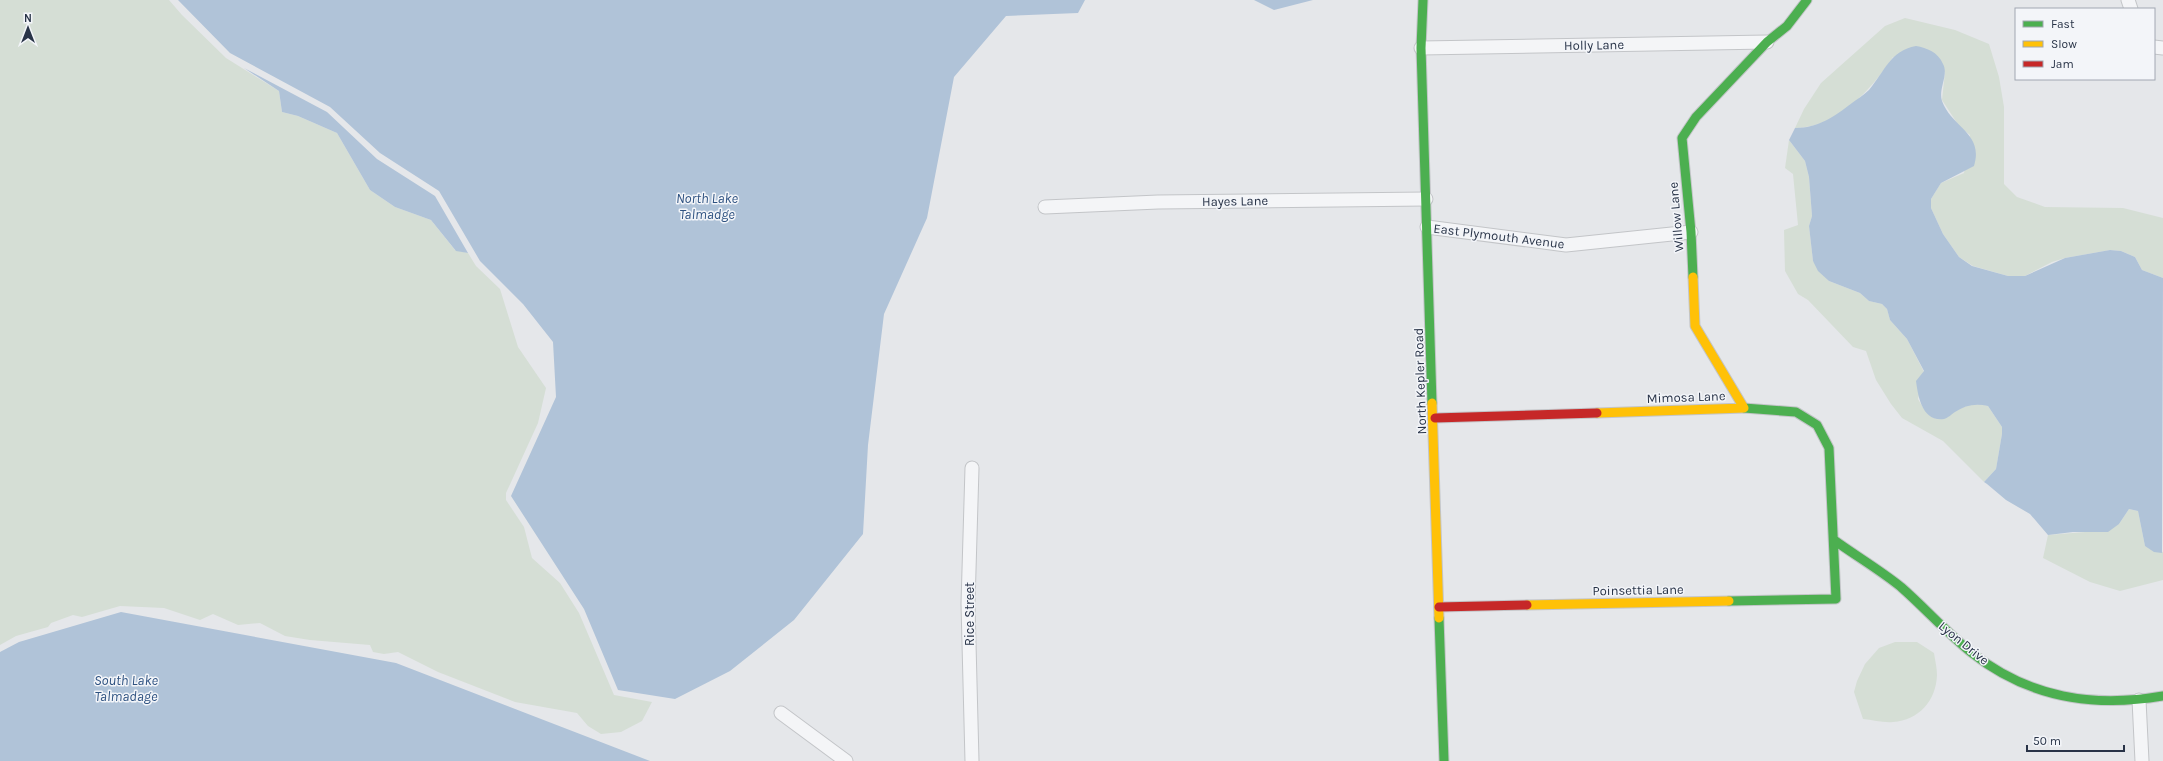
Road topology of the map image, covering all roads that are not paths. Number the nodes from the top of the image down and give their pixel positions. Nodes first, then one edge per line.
1 (1423, 0) edge
2 (1807, 0) edge
3 (1767, 42) junction
4 (1421, 48) junction
5 (1426, 199) junction
6 (1045, 207) dead end
7 (1427, 227) junction
8 (1691, 232) junction
9 (1744, 408) junction
10 (1434, 418) junction
11 (972, 468) dead end
12 (1834, 540) junction
13 (1836, 599) joint
14 (1440, 607) junction
15 (2163, 696) edge
16 (2139, 700) junction
17 (781, 713) dead end
18 (846, 761) edge
19 (972, 761) edge
20 (1444, 761) edge
21 (2142, 761) edge

1 - 4 street, North Kepler Road
2 - 3 street, Willow Lane
3 - 4 street, Holly Lane
3 - 8 street, Willow Lane
4 - 5 street, North Kepler Road
5 - 6 street, Hayes Lane
5 - 7 street, North Kepler Road
7 - 8 street, East Plymouth Avenue
7 - 10 street, North Kepler Road
8 - 9 street, Willow Lane
9 - 10 street, Mimosa Lane
9 - 12 street, Mimosa Lane
10 - 14 street, North Kepler Road
11 - 19 street, Rice Street
12 - 13 street, Mimosa Lane
12 - 16 street, Lyon Drive
13 - 14 street, Poinsettia Lane
14 - 20 street, North Kepler Road
15 - 16 street, Lyon Drive
16 - 21 street
17 - 18 street

